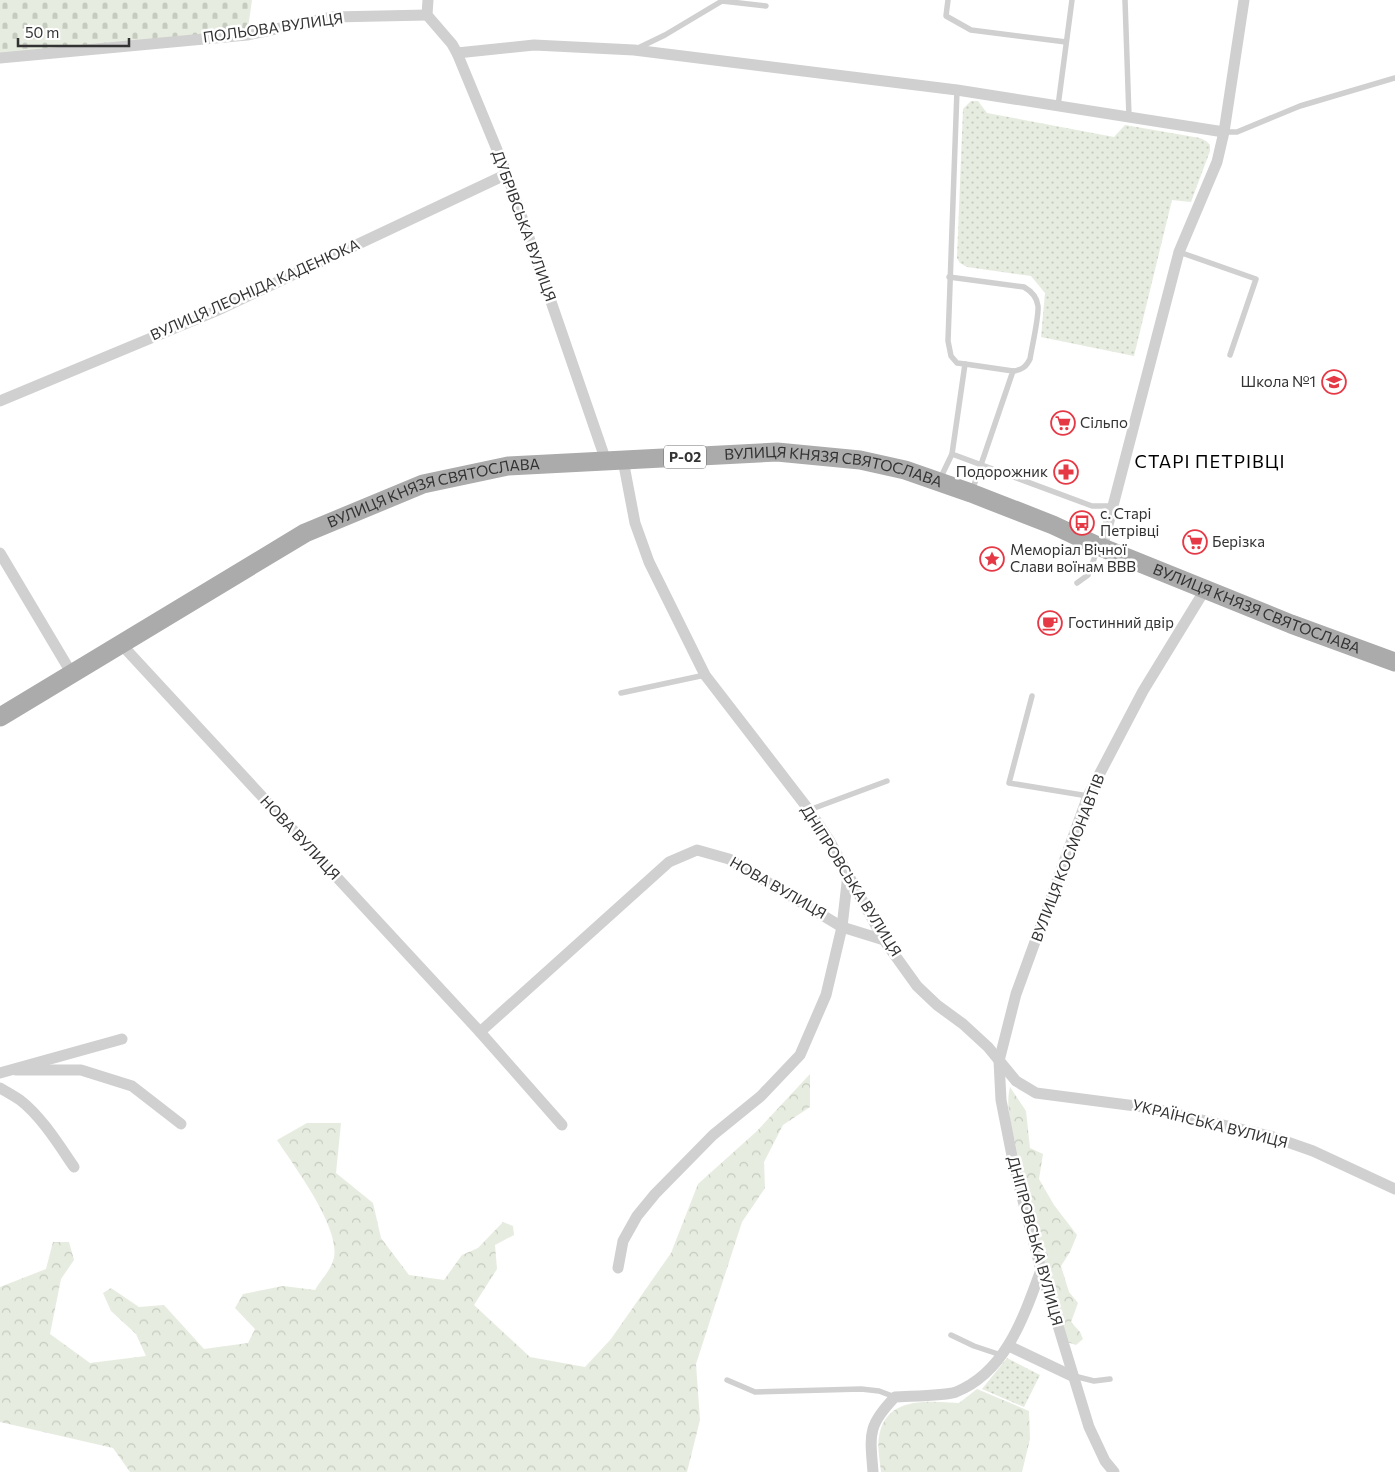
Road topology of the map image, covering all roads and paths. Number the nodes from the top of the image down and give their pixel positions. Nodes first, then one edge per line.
1 (428, 0) edge
2 (948, 0) edge
3 (1072, 0) edge
4 (1125, 0) edge
5 (1244, 0) edge
6 (766, 6) dead end
7 (427, 15) junction
8 (1066, 42) junction
9 (634, 50) junction
10 (457, 53) junction
11 (0, 58) edge
12 (1395, 78) edge
13 (957, 90) junction
14 (1058, 106) junction
15 (1129, 117) junction
16 (1224, 132) junction
17 (507, 174) junction
18 (1179, 252) junction
19 (949, 277) junction
20 (1230, 355) dead end
21 (965, 364) junction
22 (1013, 372) junction
23 (0, 401) edge
24 (952, 454) junction
25 (615, 460) junction
26 (981, 465) junction
27 (939, 482) junction
28 (972, 493) junction
29 (1113, 506) junction
30 (1100, 547) junction
31 (0, 553) edge
32 (1078, 583) dead end
33 (1206, 588) junction
34 (121, 644) junction
35 (1395, 662) edge
36 (72, 674) junction
37 (705, 675) junction
38 (621, 693) dead end
39 (1032, 696) dead end
40 (0, 717) edge
41 (887, 781) dead end
42 (1088, 796) junction
43 (809, 810) junction
44 (848, 874) junction
45 (842, 927) junction
46 (884, 940) junction
47 (480, 1032) junction
48 (122, 1038) dead end
49 (999, 1061) junction
50 (16, 1070) junction
51 (0, 1073) edge
52 (0, 1088) edge
53 (181, 1124) dead end
54 (562, 1125) dead end
55 (74, 1167) dead end
56 (1395, 1188) edge
57 (618, 1268) dead end
58 (1041, 1270) junction
59 (951, 1334) dead end
60 (1009, 1346) junction
61 (1001, 1355) junction
62 (1072, 1376) junction
63 (1110, 1379) dead end
64 (727, 1380) dead end
65 (895, 1396) junction
66 (873, 1472) edge
67 (1114, 1472) edge

1 - 7 street
2 - 8 lane
3 - 8 lane
4 - 15 lane
5 - 16 street
6 - 9 lane
7 - 10 street, ДУБРІВСЬКА ВУЛИЦЯ
7 - 11 street, ПОЛЬОВА ВУЛИЦЯ
8 - 14 lane
9 - 10 street
9 - 13 street
10 - 17 street, ДУБРІВСЬКА ВУЛИЦЯ
12 - 16 lane
13 - 14 street
13 - 19 lane
14 - 15 street
15 - 16 street
16 - 18 street
17 - 23 street, ВУЛИЦЯ ЛЕОНІДА КАДЕНЮКА
17 - 25 street, ДУБРІВСЬКА ВУЛИЦЯ
18 - 20 lane
18 - 29 street
19 - 21 lane
19 - 22 lane
21 - 22 lane
21 - 24 lane
22 - 26 lane
24 - 26 lane
24 - 27 lane
25 - 27 main road, ВУЛИЦЯ КНЯЗЯ СВЯТОСЛАВА / Р-02
25 - 34 main road, ВУЛИЦЯ КНЯЗЯ СВЯТОСЛАВА / Р-02
25 - 37 street, ДНІПРОВСЬКА ВУЛИЦЯ
26 - 28 lane
26 - 29 lane
27 - 28 main road, ВУЛИЦЯ КНЯЗЯ СВЯТОСЛАВА / Р-02
28 - 30 main road, ВУЛИЦЯ КНЯЗЯ СВЯТОСЛАВА / Р-02
29 - 30 street
30 - 32 lane
30 - 33 main road, ВУЛИЦЯ КНЯЗЯ СВЯТОСЛАВА / Р-02
31 - 36 street
33 - 35 main road, ВУЛИЦЯ КНЯЗЯ СВЯТОСЛАВА / Р-02
33 - 42 street, ВУЛИЦЯ КОСМОНАВТІВ
34 - 36 main road, ВУЛИЦЯ КНЯЗЯ СВЯТОСЛАВА / Р-02
34 - 47 street, НОВА ВУЛИЦЯ
36 - 40 main road, ВУЛИЦЯ КНЯЗЯ СВЯТОСЛАВА / Р-02
37 - 38 lane
37 - 43 street, ДНІПРОВСЬКА ВУЛИЦЯ
39 - 42 lane
41 - 43 lane
42 - 49 street, ВУЛИЦЯ КОСМОНАВТІВ
43 - 44 street, ДНІПРОВСЬКА ВУЛИЦЯ
44 - 45 street
44 - 46 street, ДНІПРОВСЬКА ВУЛИЦЯ
45 - 46 street, НОВА ВУЛИЦЯ
45 - 47 street, НОВА ВУЛИЦЯ
45 - 57 street
46 - 49 street, ДНІПРОВСЬКА ВУЛИЦЯ
47 - 54 street, НОВА ВУЛИЦЯ
48 - 50 street
49 - 56 street, УКРАЇНСЬКА ВУЛИЦЯ
49 - 58 street, ДНІПРОВСЬКА ВУЛИЦЯ
50 - 51 street
50 - 53 street
52 - 55 street
58 - 60 street
58 - 62 street, ДНІПРОВСЬКА ВУЛИЦЯ
59 - 61 lane
60 - 61 street
60 - 62 street
61 - 65 street
62 - 63 lane
62 - 67 street, ДНІПРОВСЬКА ВУЛИЦЯ
64 - 65 lane
65 - 66 street

